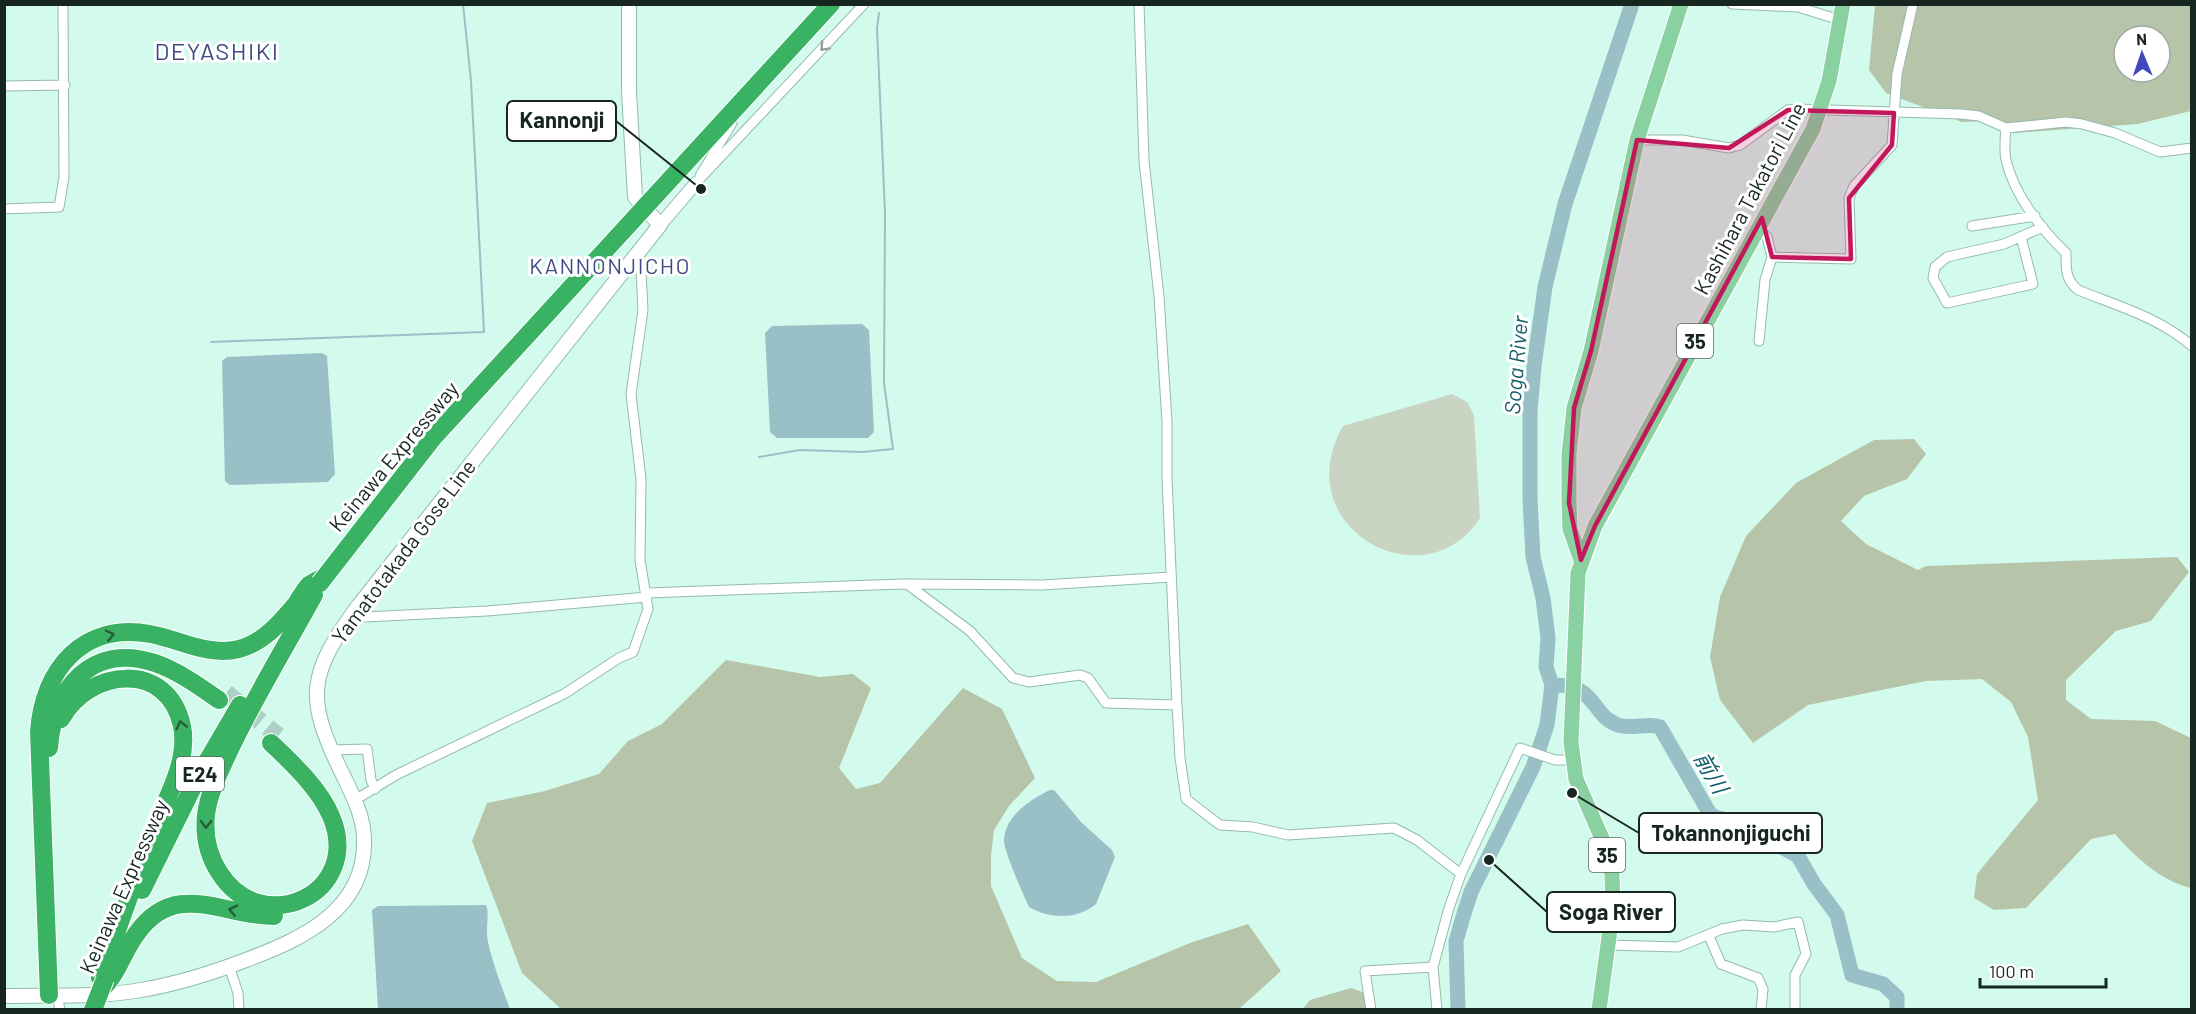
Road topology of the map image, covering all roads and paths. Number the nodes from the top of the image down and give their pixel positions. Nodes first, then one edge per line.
1 (63, 4) edge
2 (629, 4) edge
3 (820, 4) edge
4 (831, 4) edge
5 (864, 4) edge
6 (1139, 4) edge
7 (1681, 4) edge
8 (1732, 4) edge
9 (1912, 4) edge
10 (1842, 12) edge
11 (65, 85) junction
12 (4, 86) edge
13 (1820, 111) junction
14 (1894, 113) junction
15 (2006, 128) junction
16 (1637, 140) junction
17 (2192, 148) edge
18 (696, 183) junction
19 (4, 209) edge
20 (2035, 216) junction
21 (660, 225) junction
22 (1972, 226) dead end
23 (2043, 226) junction
24 (1756, 228) junction
25 (2020, 237) junction
26 (1772, 257) junction
27 (630, 261) junction
28 (1759, 341) dead end
29 (2192, 346) edge
30 (1581, 560) junction
31 (1171, 577) junction
32 (320, 581) junction
33 (907, 584) junction
34 (647, 595) junction
35 (359, 605) junction
36 (1177, 705) junction
37 (40, 719) junction
38 (331, 750) junction
39 (49, 760) junction
40 (1572, 760) junction
41 (375, 789) junction
42 (355, 800) junction
43 (1461, 874) junction
44 (1708, 936) junction
45 (1608, 945) junction
46 (230, 966) junction
47 (1433, 967) junction
48 (105, 981) junction
49 (4, 996) edge
50 (54, 1002) edge
51 (92, 1010) edge
52 (239, 1010) edge
53 (1371, 1010) edge
54 (1437, 1010) edge
55 (1599, 1010) edge
56 (1761, 1010) edge
57 (1795, 1010) edge

1 - 11 street
2 - 21 main road
3 - 18 street
4 - 32 highway, Keinawa Expressway / E24, bridge
5 -> 18 street
6 - 31 street
7 - 16 main road, Kashihara Takatori Line / 35
8 - 10 street
9 - 14 street
10 - 13 main road, Kashihara Takatori Line / 35
11 - 12 street
11 - 19 street
13 - 14 street
13 - 16 street
13 - 24 main road, Kashihara Takatori Line / 35
14 - 15 street
14 - 26 street
15 - 17 street
15 - 20 street
16 - 30 main road, Kashihara Takatori Line / 35
18 - 21 street
20 - 22 street
20 - 23 street
21 - 27 main road, Yamatotakada Gose Line
23 - 25 street
23 - 29 street
24 - 26 street
24 - 30 main road, Kashihara Takatori Line / 35
25 - 25 street
26 - 28 street
27 - 34 street
27 - 35 main road, Yamatotakada Gose Line
30 - 40 main road, Kashihara Takatori Line / 35
31 - 33 street
31 - 36 street
37 -> 32 highway
32 - 48 highway, Keinawa Expressway / E24
32 -> 48 highway
33 - 34 street
33 - 36 street
34 - 35 street
34 - 41 street
35 - 38 main road, Yamatotakada Gose Line
36 - 43 street
37 - 39 highway
37 - 50 highway
38 - 41 street
38 - 42 main road, Yamatotakada Gose Line
48 -> 39 highway
39 - 50 highway
40 - 43 street
40 - 45 main road, Kashihara Takatori Line / 35
41 - 42 street
42 - 46 main road, Yamatotakada Gose Line
43 - 47 street
44 - 45 street
44 - 56 street
44 - 57 street
45 - 55 main road, Kashihara Takatori Line / 35
46 - 50 main road, Yamatotakada Gose Line
46 - 52 street
47 - 53 street
47 - 54 street
48 - 51 highway, Keinawa Expressway / E24, bridge
49 - 50 main road, Yamatotakada Gose Line

